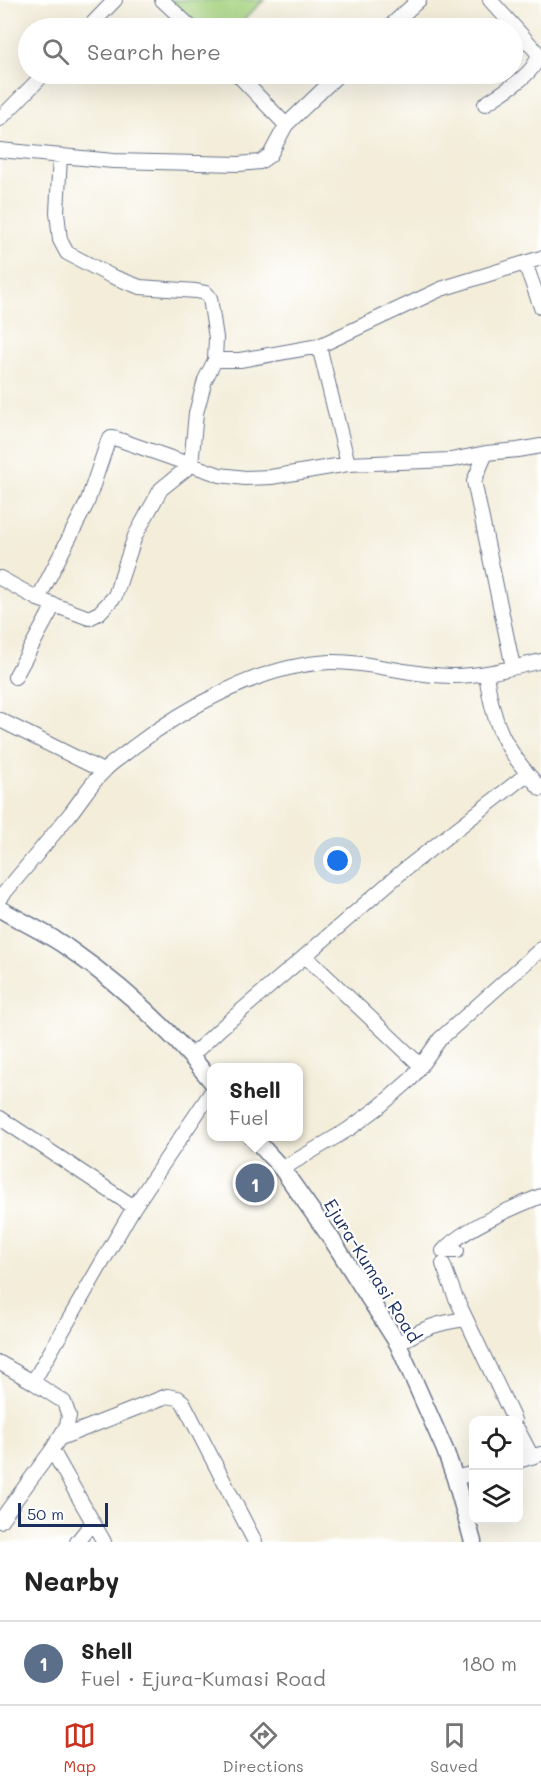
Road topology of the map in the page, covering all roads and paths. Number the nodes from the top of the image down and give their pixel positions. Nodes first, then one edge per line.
1 (115, 0) edge
2 (162, 0) edge
3 (419, 0) edge
4 (490, 0) edge
5 (98, 18) edge
6 (181, 18) edge
7 (399, 18) edge
8 (506, 18) edge
9 (523, 37) edge
10 (523, 76) edge
11 (34, 84) edge
12 (247, 84) edge
13 (328, 84) edge
14 (515, 84) edge
15 (485, 104) dead end
16 (0, 119) edge
17 (286, 124) junction
18 (0, 150) edge
19 (60, 156) junction
20 (541, 258) edge
21 (525, 263) junction
22 (541, 307) edge
23 (319, 345) junction
24 (215, 360) junction
25 (541, 446) edge
26 (486, 453) junction
27 (451, 460) junction
28 (348, 464) junction
29 (191, 465) junction
30 (474, 481) junction
31 (0, 578) edge
32 (38, 599) junction
33 (54, 605) junction
34 (541, 661) edge
35 (513, 667) junction
36 (486, 673) junction
37 (15, 677) dead end
38 (0, 720) edge
39 (103, 771) junction
40 (526, 774) junction
41 (541, 789) edge
42 (0, 898) edge
43 (0, 909) edge
44 (541, 949) edge
45 (305, 956) junction
46 (191, 1056) junction
47 (421, 1066) junction
48 (207, 1076) edge
49 (207, 1098) edge
50 (0, 1119) edge
51 (256, 1141) edge
52 (282, 1169) junction
53 (541, 1196) edge
54 (134, 1207) junction
55 (457, 1251) dead end
56 (443, 1264) dead end
57 (466, 1319) junction
58 (398, 1344) junction
59 (0, 1363) edge
60 (33, 1382) junction
61 (512, 1416) edge
62 (523, 1440) edge
63 (55, 1445) junction
64 (530, 1457) edge
65 (469, 1474) edge
66 (455, 1478) junction
67 (0, 1521) edge
68 (92, 1523) junction
69 (77, 1542) edge
70 (104, 1542) edge
71 (255, 1542) edge
72 (473, 1542) edge

1 - 5 street
2 - 6 street
3 - 7 street
4 - 8 street
9 - 10 street
11 - 16 street
12 - 17 street
13 - 17 street
14 - 15 street
17 - 19 street
18 - 19 street
19 - 24 street
20 - 21 street
21 - 22 street
21 - 23 street
23 - 24 street
23 - 28 street
24 - 29 street
25 - 26 street
26 - 27 street
26 - 30 street
27 - 28 street
27 - 30 street
28 - 29 street
29 - 32 street
29 - 33 street
30 - 35 street
31 - 32 street
32 - 33 street
33 - 37 street
34 - 35 street
35 - 36 street
36 - 39 street
36 - 40 street
38 - 39 street
39 - 42 street
40 - 41 street
40 - 45 street
43 - 46 main road
44 - 47 street
45 - 46 street
45 - 47 street
46 - 48 main road
47 - 52 street
49 - 54 street
50 - 54 street
51 - 52 main road, Ejura-Kumasi Road
52 - 58 main road, Ejura-Kumasi Road
53 - 55 street
54 - 60 street
56 - 57 street
57 - 58 street
57 - 61 street
58 - 66 main road, Ejura-Kumasi Road
59 - 60 street
60 - 63 street
62 - 64 street
63 - 67 street
63 - 68 street
63 - 71 street
65 - 66 street
66 - 72 main road, Ejura-Kumasi Road
68 - 69 street
68 - 70 street

